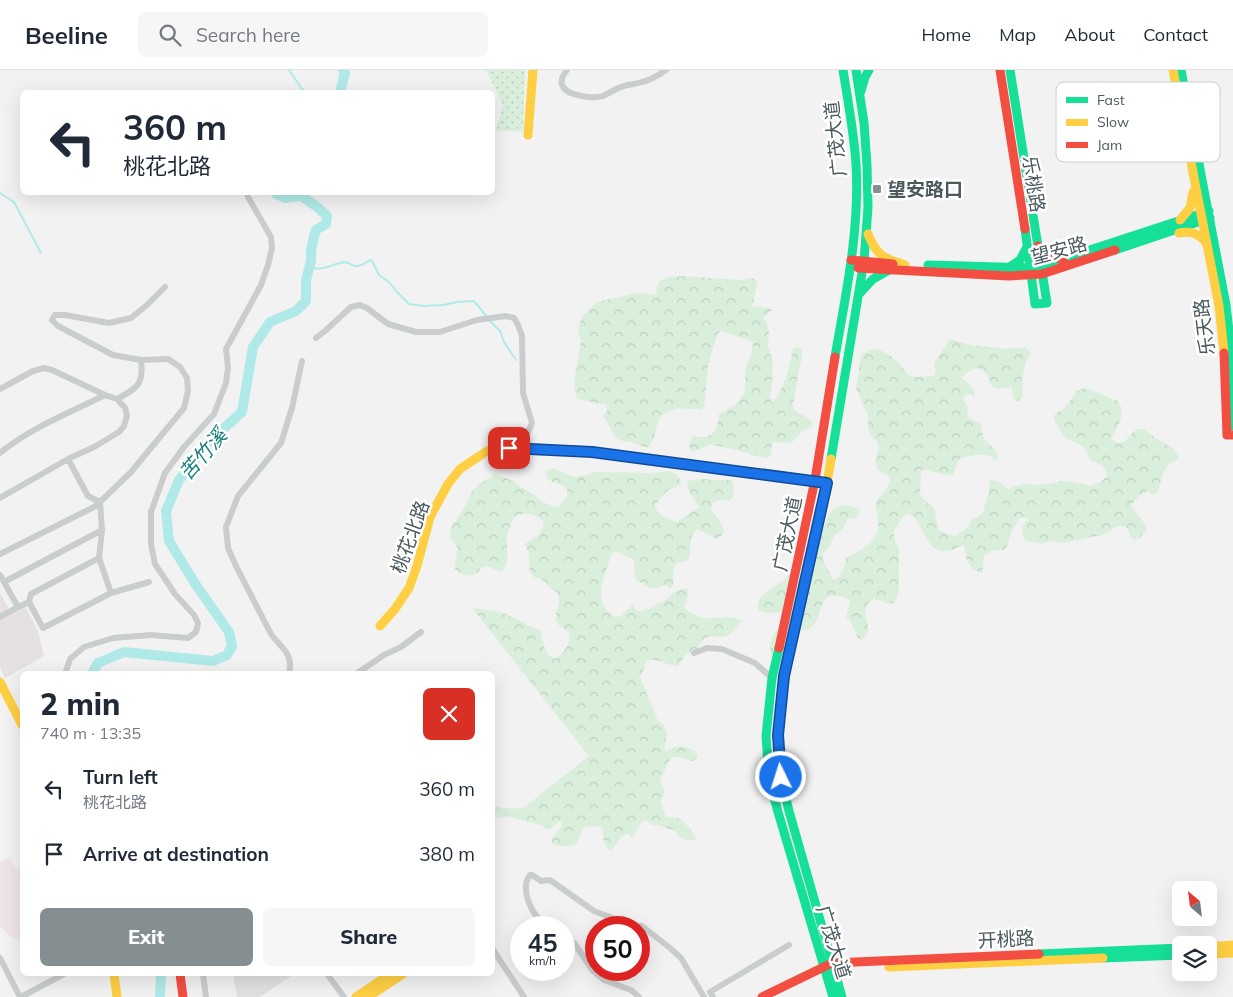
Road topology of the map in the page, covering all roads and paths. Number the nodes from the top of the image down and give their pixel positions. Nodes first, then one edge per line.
1 (533, 70) edge
2 (567, 70) edge
3 (666, 70) edge
4 (843, 70) edge
5 (856, 70) edge
6 (869, 70) edge
7 (1000, 70) edge
8 (1010, 70) edge
9 (860, 94) junction
10 (528, 135) dead end
11 (1190, 162) edge
12 (1197, 162) edge
13 (1194, 182) junction
14 (248, 195) edge
15 (1206, 216) junction
16 (1178, 222) junction
17 (866, 229) junction
18 (1152, 238) junction
19 (1038, 246) junction
20 (1208, 246) junction
21 (1027, 247) junction
22 (1063, 260) junction
23 (851, 264) junction
24 (864, 264) junction
25 (905, 265) junction
26 (1008, 268) junction
27 (890, 269) junction
28 (1042, 270) junction
29 (1031, 272) junction
30 (165, 288) dead end
31 (859, 295) junction
32 (316, 338) dead end
33 (141, 360) junction
34 (302, 361) dead end
35 (0, 389) edge
36 (105, 395) junction
37 (117, 399) junction
38 (1233, 426) edge
39 (1230, 435) edge
40 (487, 451) junction
41 (0, 453) edge
42 (68, 459) junction
43 (815, 480) junction
44 (827, 483) junction
45 (0, 498) edge
46 (100, 502) junction
47 (102, 530) junction
48 (0, 554) edge
49 (99, 558) junction
50 (0, 574) edge
51 (4, 582) junction
52 (149, 582) dead end
53 (111, 593) junction
54 (29, 602) junction
55 (18, 607) junction
56 (0, 617) edge
57 (380, 626) dead end
58 (421, 632) dead end
59 (694, 652) dead end
60 (66, 671) edge
61 (290, 671) edge
62 (360, 671) edge
63 (772, 678) junction
64 (0, 682) edge
65 (20, 721) edge
66 (537, 916) edge
67 (575, 945) edge
68 (789, 945) dead end
69 (1217, 946) edge
70 (1233, 946) edge
71 (1172, 949) edge
72 (495, 953) edge
73 (1233, 953) edge
74 (1217, 954) edge
75 (1172, 955) edge
76 (0, 958) edge
77 (829, 968) junction
78 (60, 976) edge
79 (114, 976) edge
80 (180, 976) edge
81 (203, 976) edge
82 (328, 976) edge
83 (387, 976) edge
84 (400, 976) edge
85 (21, 997) edge
86 (117, 997) edge
87 (183, 997) edge
88 (206, 997) edge
89 (344, 997) edge
90 (356, 997) edge
91 (368, 997) edge
92 (524, 997) edge
93 (639, 997) edge
94 (704, 997) edge
95 (713, 997) edge
96 (762, 997) edge
97 (775, 997) edge
98 (833, 997) edge
99 (842, 997) edge

1 - 10 main road
2 - 3 street
4 - 23 main road, 广茂大道
5 - 9 main road, 广茂大道
6 - 9 main road
7 - 21 main road, 乐桃路
8 - 19 main road, 乐桃路
9 - 17 main road, 广茂大道
11 - 13 main road, 乐天路
12 - 15 main road, 乐天路
13 - 15 main road, 乐天路
13 - 16 main road
14 - 60 street
15 - 16 main road, 望安路
15 - 18 main road, 望安路
15 - 20 main road, 乐天路
15 - 38 main road, 乐天路
16 - 22 main road, 望安路
17 - 24 main road, 广茂大道
17 - 25 main road
18 - 20 main road
18 - 28 main road, 望安路
19 - 22 main road
19 - 28 main road, 乐桃路
20 - 39 main road, 乐天路
21 - 26 main road
21 - 29 main road, 乐桃路
22 - 28 main road, 望安路
23 - 24 main road, 望安路
23 - 43 main road, 广茂大道
24 - 25 main road, 望安路
24 - 27 main road, 望安路
24 - 31 main road, 广茂大道
25 - 26 main road, 望安路
26 - 29 main road, 望安路
27 - 29 main road, 望安路
27 - 31 main road
28 - 29 main road, 望安路
28 - 29 main road, 乐桃路
30 - 33 street
31 - 44 main road, 广茂大道
32 - 40 street
33 - 37 street
33 - 46 street
34 - 61 street
35 - 36 street
36 - 37 street
36 - 41 street
37 - 42 street
40 - 43 main road, 桃花北路
40 - 57 main road, 桃花北路
42 - 45 street
42 - 46 street
43 - 44 main road, 桃花北路
43 - 63 main road, 广茂大道
44 - 77 main road, 广茂大道
46 - 47 street
46 - 48 street
47 - 49 street
47 - 51 street
49 - 53 street
49 - 54 street
50 - 51 street
51 - 55 street
52 - 53 street
53 - 54 street
54 - 55 street
55 - 56 street
58 - 62 street
59 - 63 street
63 - 77 main road, 广茂大道
64 - 65 main road
66 - 94 street
67 - 93 street
68 - 95 street
69 - 70 main road
71 - 77 main road, 开桃路
72 - 92 street
73 - 74 main road
75 - 77 main road, 开桃路
76 - 85 street
77 - 96 main road
77 - 97 main road
77 - 98 main road, 广茂大道
77 - 99 main road, 广茂大道
78 - 85 street
79 - 86 main road
80 - 87 main road
81 - 88 street
82 - 89 street
83 - 90 main road
84 - 91 main road

